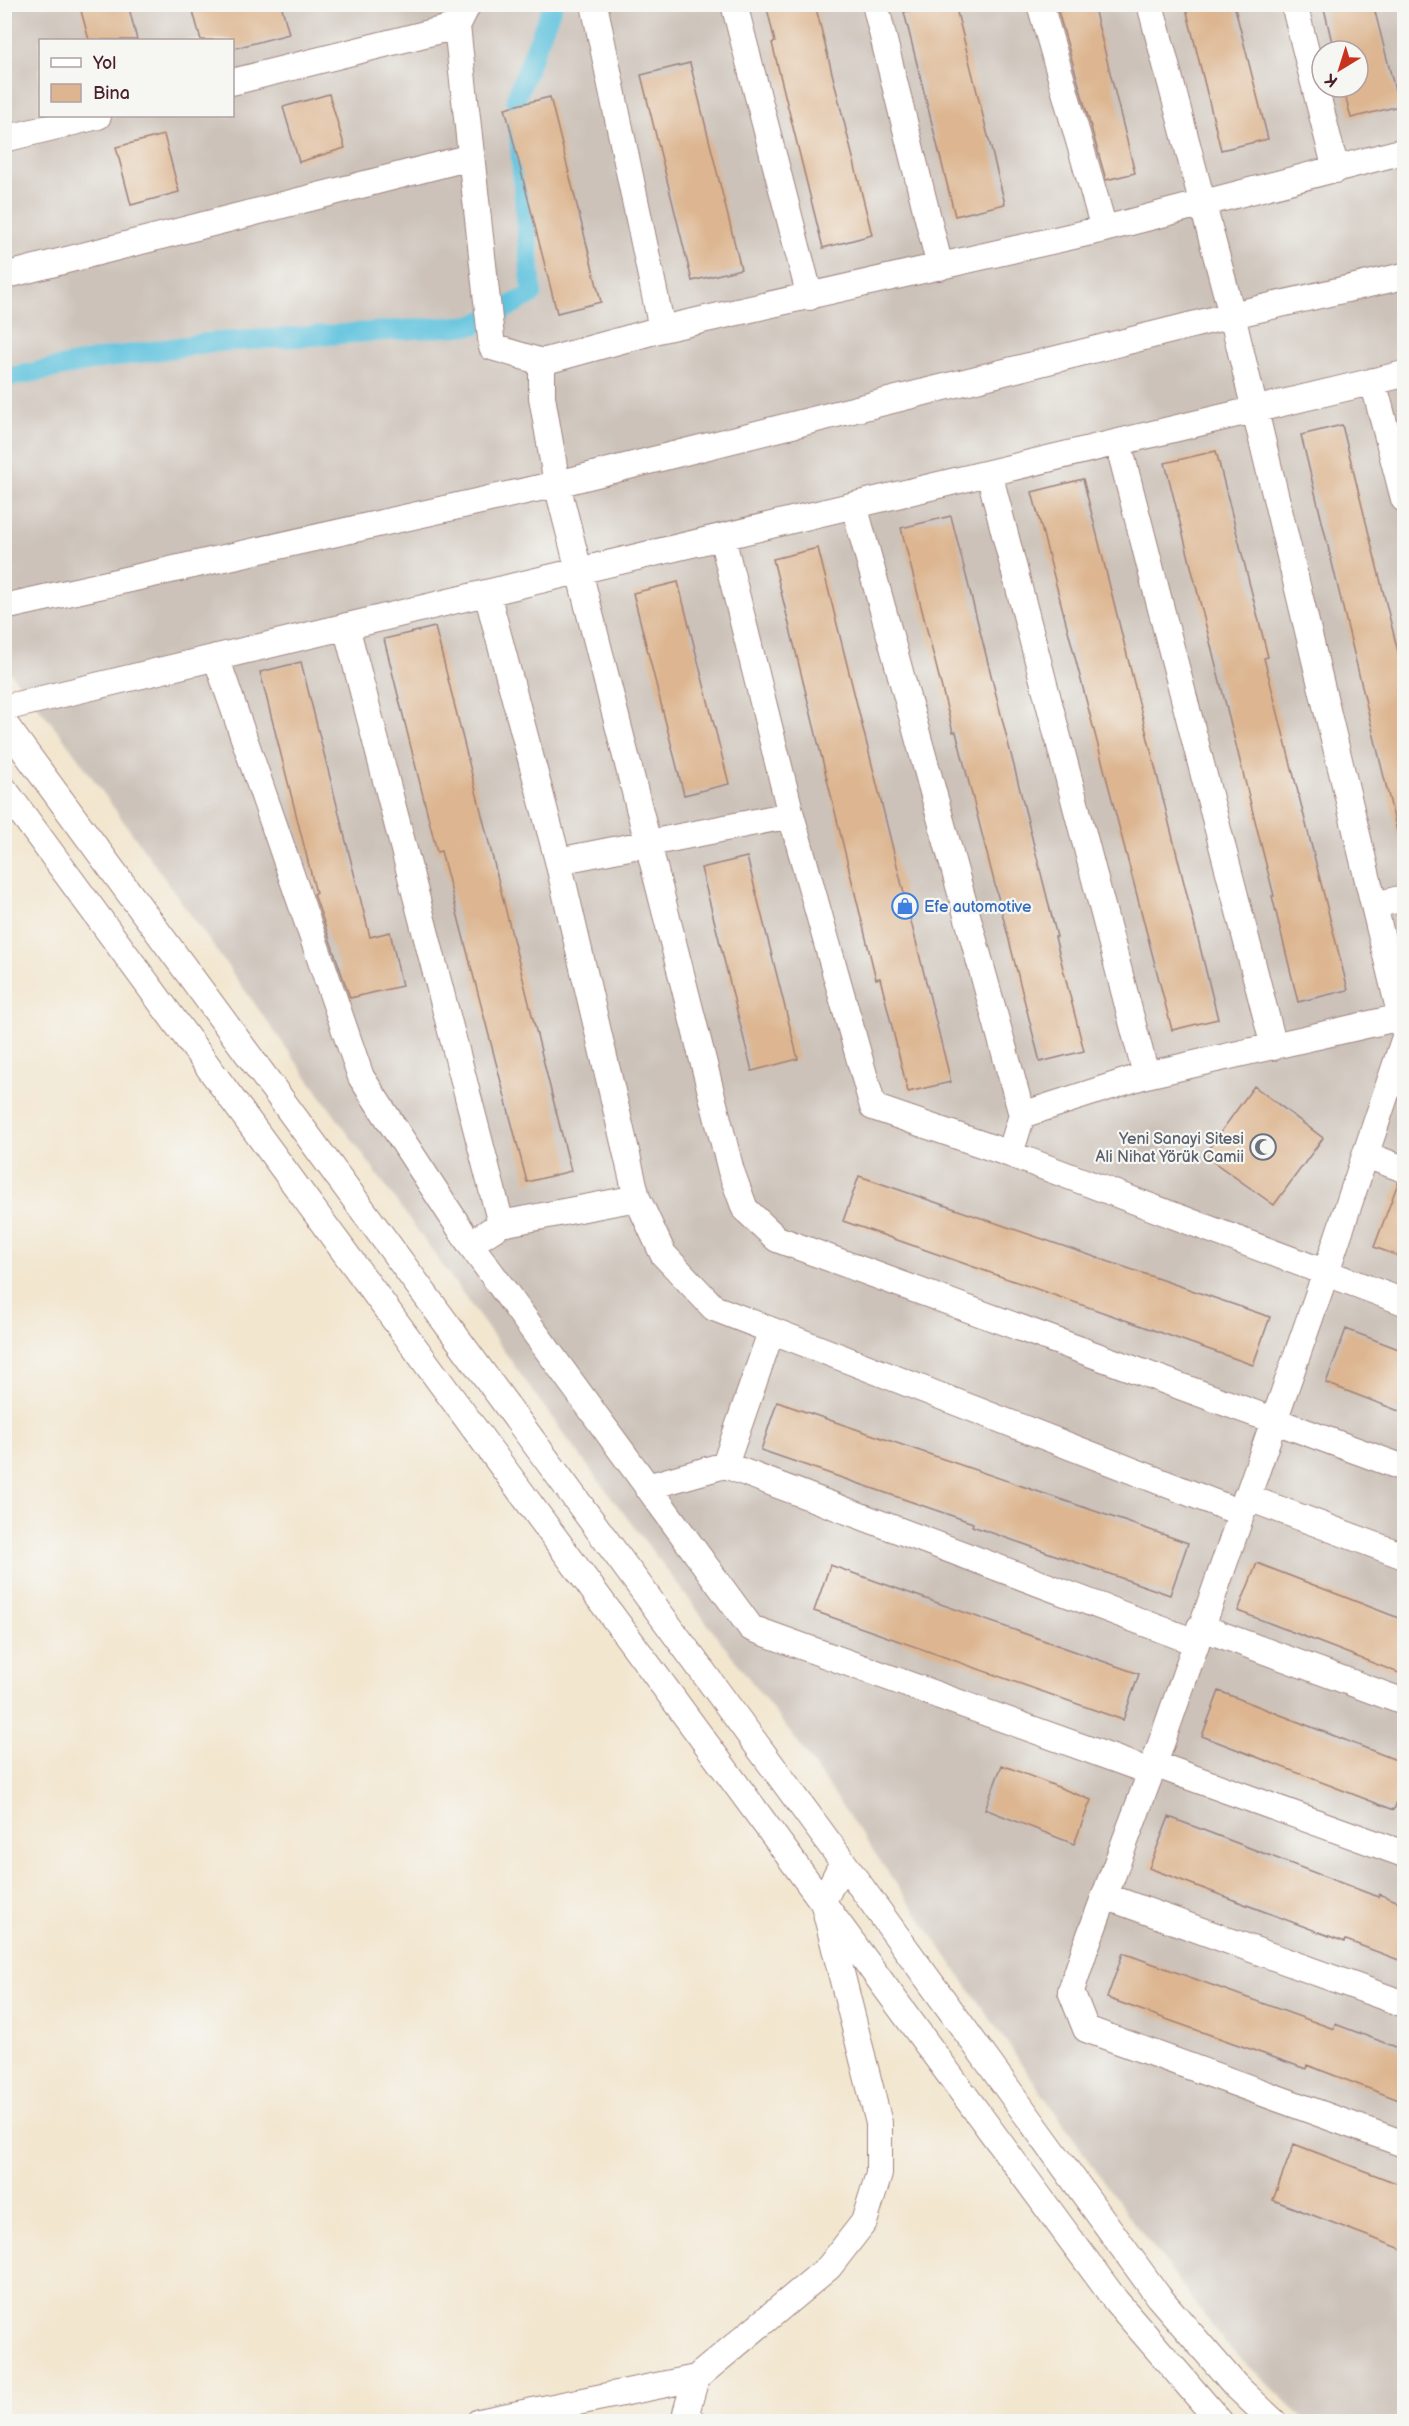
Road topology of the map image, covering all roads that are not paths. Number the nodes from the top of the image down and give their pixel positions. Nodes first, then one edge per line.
1 (594, 4) edge
2 (734, 4) edge
3 (875, 4) edge
4 (1040, 4) edge
5 (1150, 4) edge
6 (1294, 4) edge
7 (463, 15) edge
8 (234, 81) edge
9 (94, 117) edge
10 (4, 139) edge
11 (1404, 151) edge
12 (471, 157) junction
13 (1336, 170) junction
14 (1202, 205) junction
15 (1104, 229) junction
16 (940, 267) junction
17 (4, 276) edge
18 (1404, 276) edge
19 (810, 297) junction
20 (1232, 315) junction
21 (662, 329) junction
22 (542, 362) junction
23 (1404, 374) edge
24 (1373, 381) junction
25 (1255, 410) junction
26 (1118, 442) junction
27 (989, 473) junction
28 (557, 484) junction
29 (1404, 499) edge
30 (854, 505) junction
31 (722, 537) junction
32 (579, 571) junction
33 (487, 593) junction
34 (4, 607) edge
35 (346, 626) junction
36 (216, 657) junction
37 (4, 708) edge
38 (4, 723) edge
39 (4, 789) edge
40 (791, 815) junction
41 (647, 843) junction
42 (558, 861) junction
43 (1404, 898) edge
44 (1375, 904) junction
45 (1403, 1029) edge
46 (1274, 1047) junction
47 (1146, 1076) junction
48 (1022, 1115) junction
49 (1010, 1154) junction
50 (1366, 1155) junction
51 (1404, 1169) edge
52 (637, 1198) junction
53 (501, 1224) junction
54 (470, 1244) junction
55 (1326, 1272) junction
56 (1404, 1302) edge
57 (771, 1332) junction
58 (1274, 1422) junction
59 (725, 1465) junction
60 (1404, 1468) edge
61 (647, 1487) junction
62 (1244, 1505) junction
63 (1404, 1556) edge
64 (1198, 1634) junction
65 (1404, 1702) edge
66 (1152, 1768) junction
67 (1404, 1854) edge
68 (843, 1862) junction
69 (1105, 1896) junction
70 (823, 1901) junction
71 (1404, 2004) edge
72 (1404, 2144) edge
73 (696, 2378) junction
74 (688, 2419) edge
75 (479, 2421) edge
76 (1220, 2421) edge
77 (1274, 2421) edge

1 - 21 street
2 - 19 street
3 - 16 street
4 - 15 street
5 - 14 street
6 - 13 street
7 - 8 street
7 - 12 street
9 - 10 street
11 - 13 street
12 - 17 street
12 - 22 street
13 - 14 street
14 - 15 street
14 - 20 street
15 - 16 street
16 - 19 street
18 - 20 street
19 - 21 street
20 - 25 street
20 - 28 street
21 - 22 street
22 - 28 street
23 - 24 street
24 - 25 street
24 - 29 street
25 - 26 street
25 - 44 street
26 - 27 street
26 - 46 street
27 - 30 street
27 - 47 street
28 - 32 street
28 - 34 street
30 - 31 street
30 - 48 street
31 - 32 street
31 - 40 street
32 - 33 street
32 - 41 street
33 - 35 street
33 - 42 street
35 - 36 street
35 - 53 street
36 - 37 street
36 - 54 street
38 - 68 street
39 - 70 street
40 - 41 street
40 - 49 street
41 - 42 street
41 - 58 street
42 - 52 street
43 - 44 street
44 - 45 street
45 - 46 street
45 - 50 street
46 - 47 street
47 - 48 street
48 - 49 street
49 - 55 street
50 - 51 street
50 - 55 street
52 - 53 street
52 - 57 street
53 - 54 street
54 - 61 street
55 - 56 street
55 - 58 street
57 - 59 street
57 - 62 street
58 - 60 street
58 - 62 street
59 - 61 street
59 - 64 street
61 - 66 street
62 - 63 street
62 - 64 street
64 - 65 street
64 - 66 street
66 - 67 street
66 - 69 street
68 - 70 street
68 - 77 street
69 - 71 street
69 - 72 street
70 - 73 street
70 - 76 street
73 - 74 street
73 - 75 street

